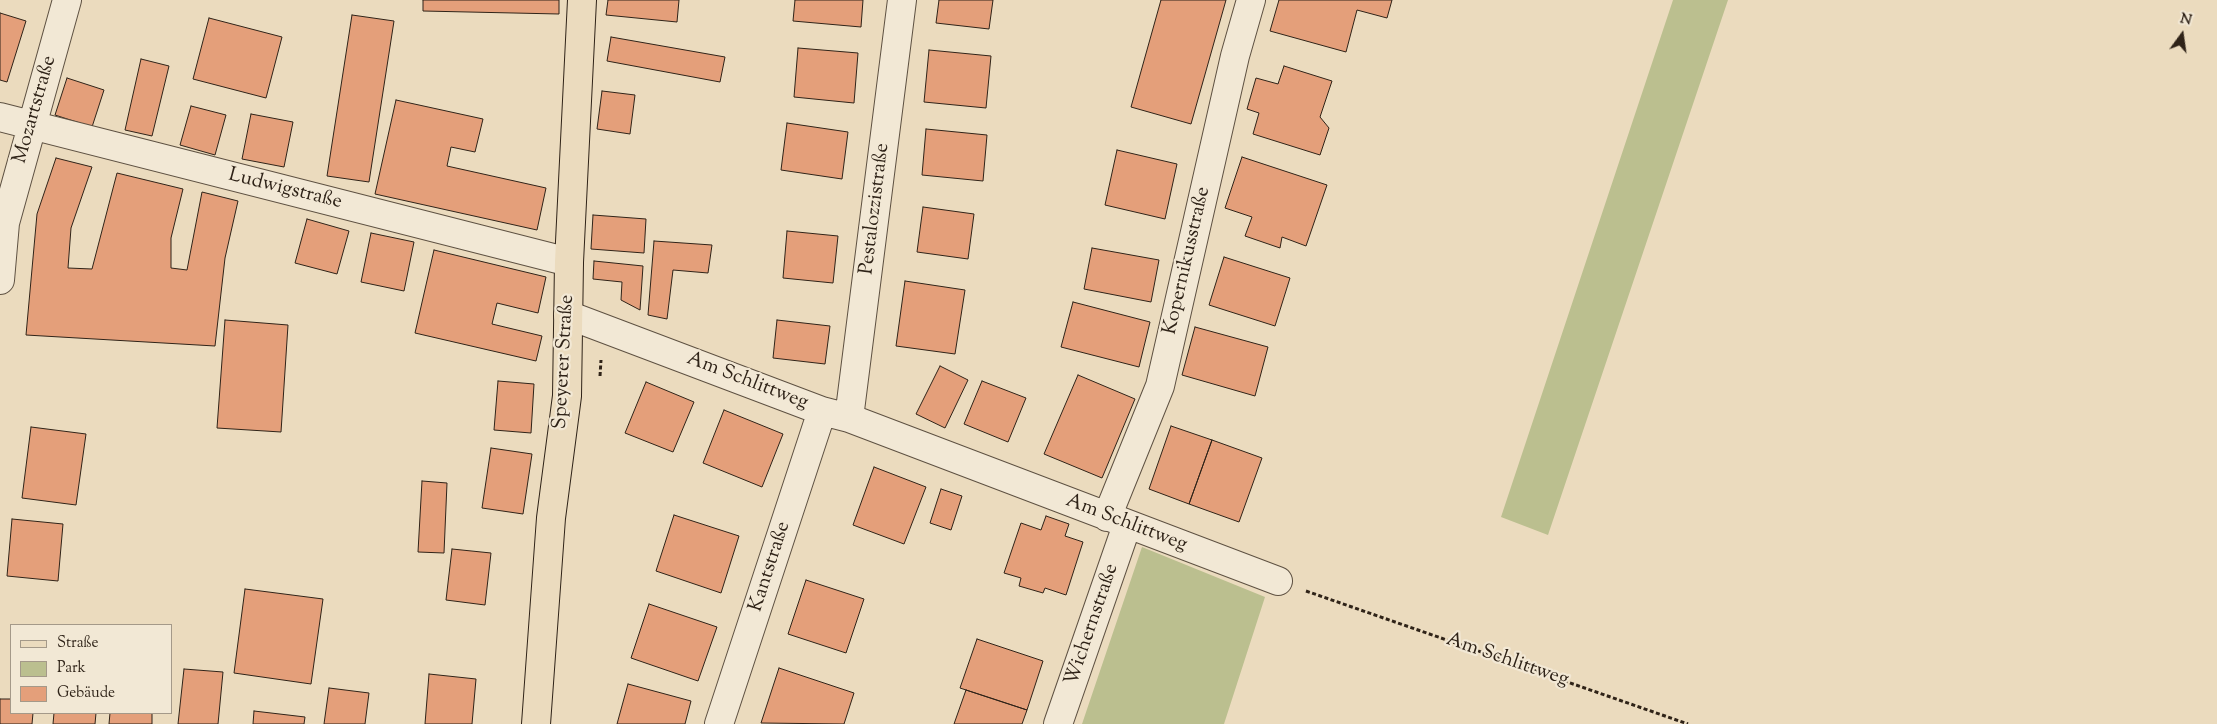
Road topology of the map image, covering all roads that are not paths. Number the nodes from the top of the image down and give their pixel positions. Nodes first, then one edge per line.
1 (67, 0) edge
2 (582, 0) edge
3 (902, 0) edge
4 (1251, 0) edge
5 (0, 117) edge
6 (31, 125) junction
7 (569, 262) junction
8 (0, 280) edge
9 (568, 315) junction
10 (822, 411) junction
11 (849, 418) junction
12 (1117, 521) junction
13 (1278, 581) road end
14 (536, 724) edge
15 (719, 724) edge
16 (1058, 724) edge

1 - 6 street, Mozartstraße
2 - 7 main road, Speyerer Straße
3 - 11 street, Pestalozzistraße
4 - 12 street, Kopernikusstraße
5 - 6 street, Ludwigstraße
6 - 7 street, Ludwigstraße
6 - 8 street, Mozartstraße
7 - 9 main road, Speyerer Straße
9 - 10 street, Am Schlittweg
9 - 14 main road, Speyerer Straße
10 - 11 street, Am Schlittweg
10 - 15 street, Kantstraße
11 - 12 street, Am Schlittweg
12 - 13 street, Am Schlittweg
12 - 16 street, Wichernstraße

